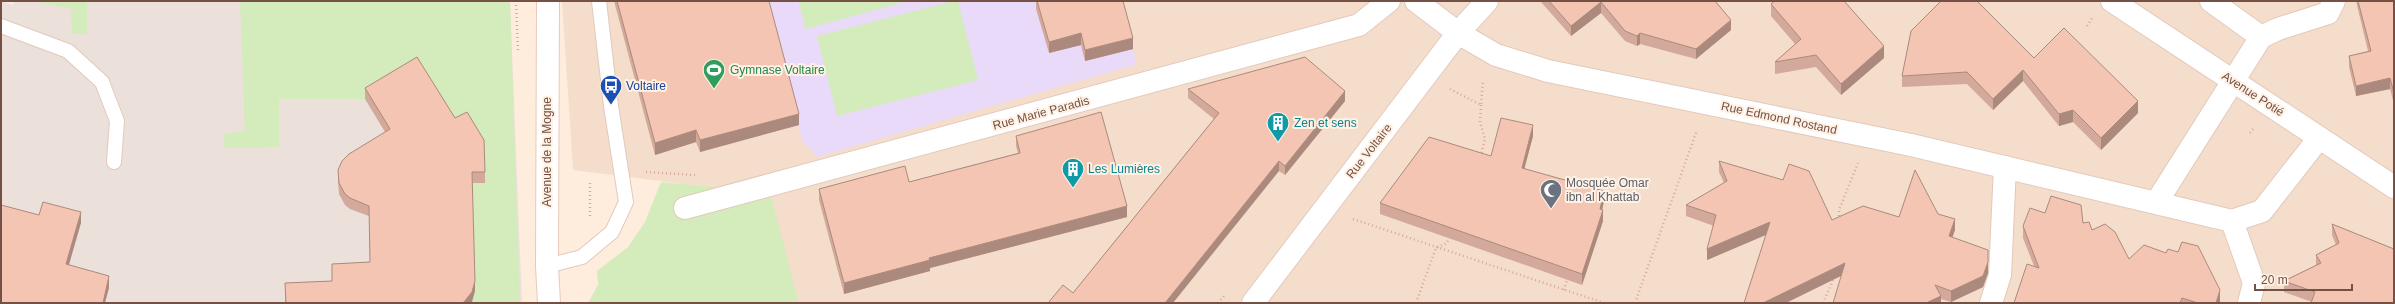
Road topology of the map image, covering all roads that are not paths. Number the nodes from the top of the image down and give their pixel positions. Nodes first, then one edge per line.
1 (548, 1) edge
2 (599, 1) edge
3 (1389, 1) edge
4 (1416, 1) edge
5 (1487, 1) edge
6 (2112, 1) edge
7 (2211, 1) edge
8 (2334, 1) edge
9 (1, 26) edge
10 (1458, 33) junction
11 (2261, 37) junction
12 (2234, 82) junction
13 (2319, 138) junction
14 (114, 162) dead end
15 (2005, 167) junction
16 (2394, 187) edge
17 (2156, 203) junction
18 (685, 208) dead end
19 (2232, 221) junction
20 (547, 266) junction
21 (549, 303) edge
22 (1253, 303) edge
23 (1991, 303) edge
24 (2249, 303) edge

1 - 20 street, Avenue de la Mogne
2 - 20 lane
3 - 18 street, Rue Marie Paradis
4 - 10 street, Rue Edmond Rostand
5 - 10 street, Rue Voltaire
6 - 12 street, Avenue Potié
7 - 11 street
8 - 11 street
9 - 14 lane
10 - 15 street, Rue Edmond Rostand
10 - 22 street, Rue Voltaire
11 - 12 street
12 - 13 street, Avenue Potié
12 - 17 street
13 - 16 street, Avenue Potié
13 - 19 street
15 - 17 street, Rue Edmond Rostand
15 - 23 street
17 - 19 street, Rue Edmond Rostand
19 - 24 street
20 - 21 street, Avenue de la Mogne

